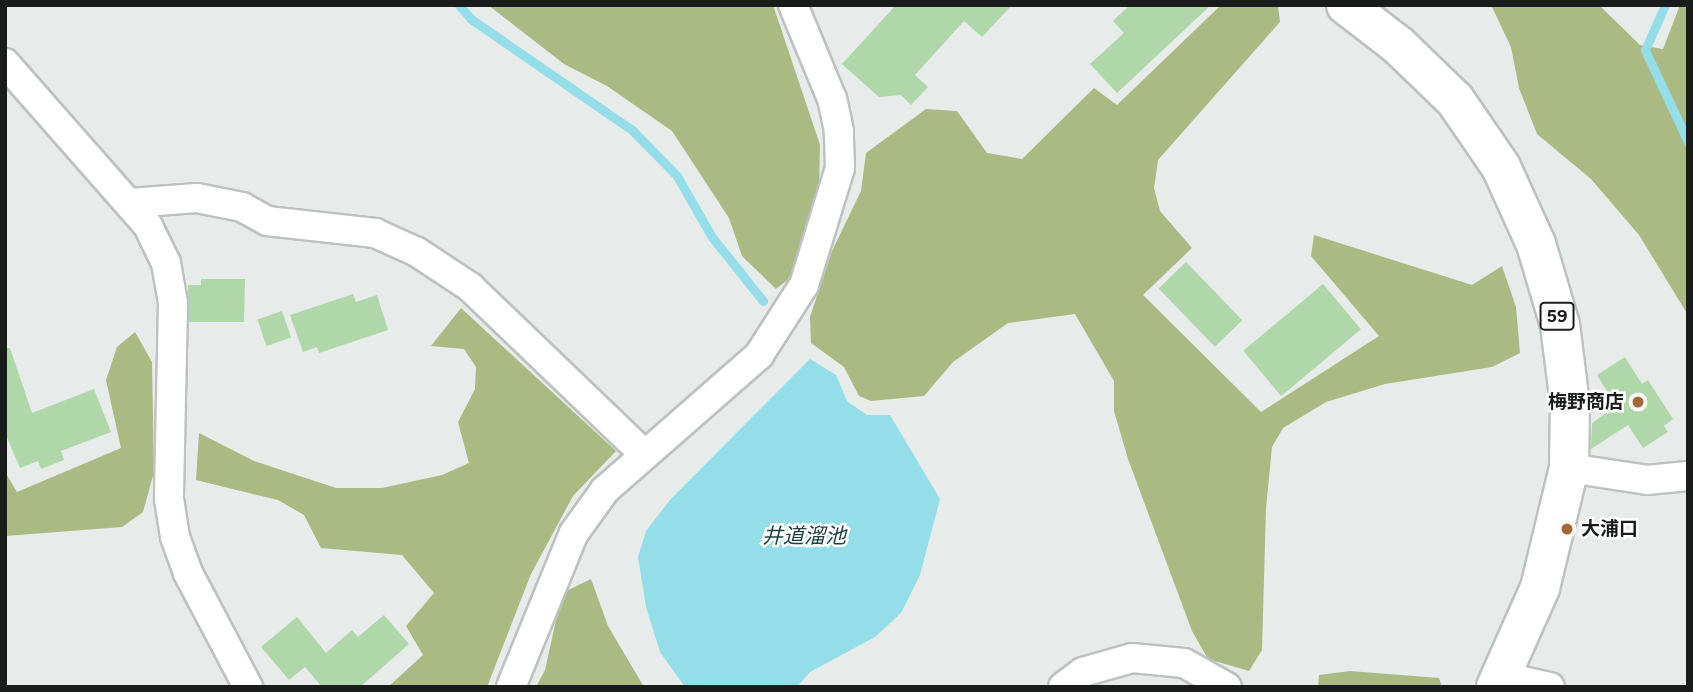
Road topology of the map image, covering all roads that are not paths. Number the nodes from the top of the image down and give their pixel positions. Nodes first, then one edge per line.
1 (793, 5) edge
2 (1346, 5) edge
3 (5, 63) edge
4 (130, 203) junction
5 (643, 453) junction
6 (1569, 468) junction
7 (1688, 476) edge
8 (1498, 681) edge
9 (248, 687) edge
10 (511, 687) edge
11 (1063, 687) edge
12 (1227, 687) edge
13 (1550, 687) edge

1 - 5 street
2 - 6 main road, 59
3 - 4 street
4 - 5 street
4 - 9 street
5 - 10 street
6 - 7 street
6 - 8 main road, 59
8 - 13 street
11 - 12 street

